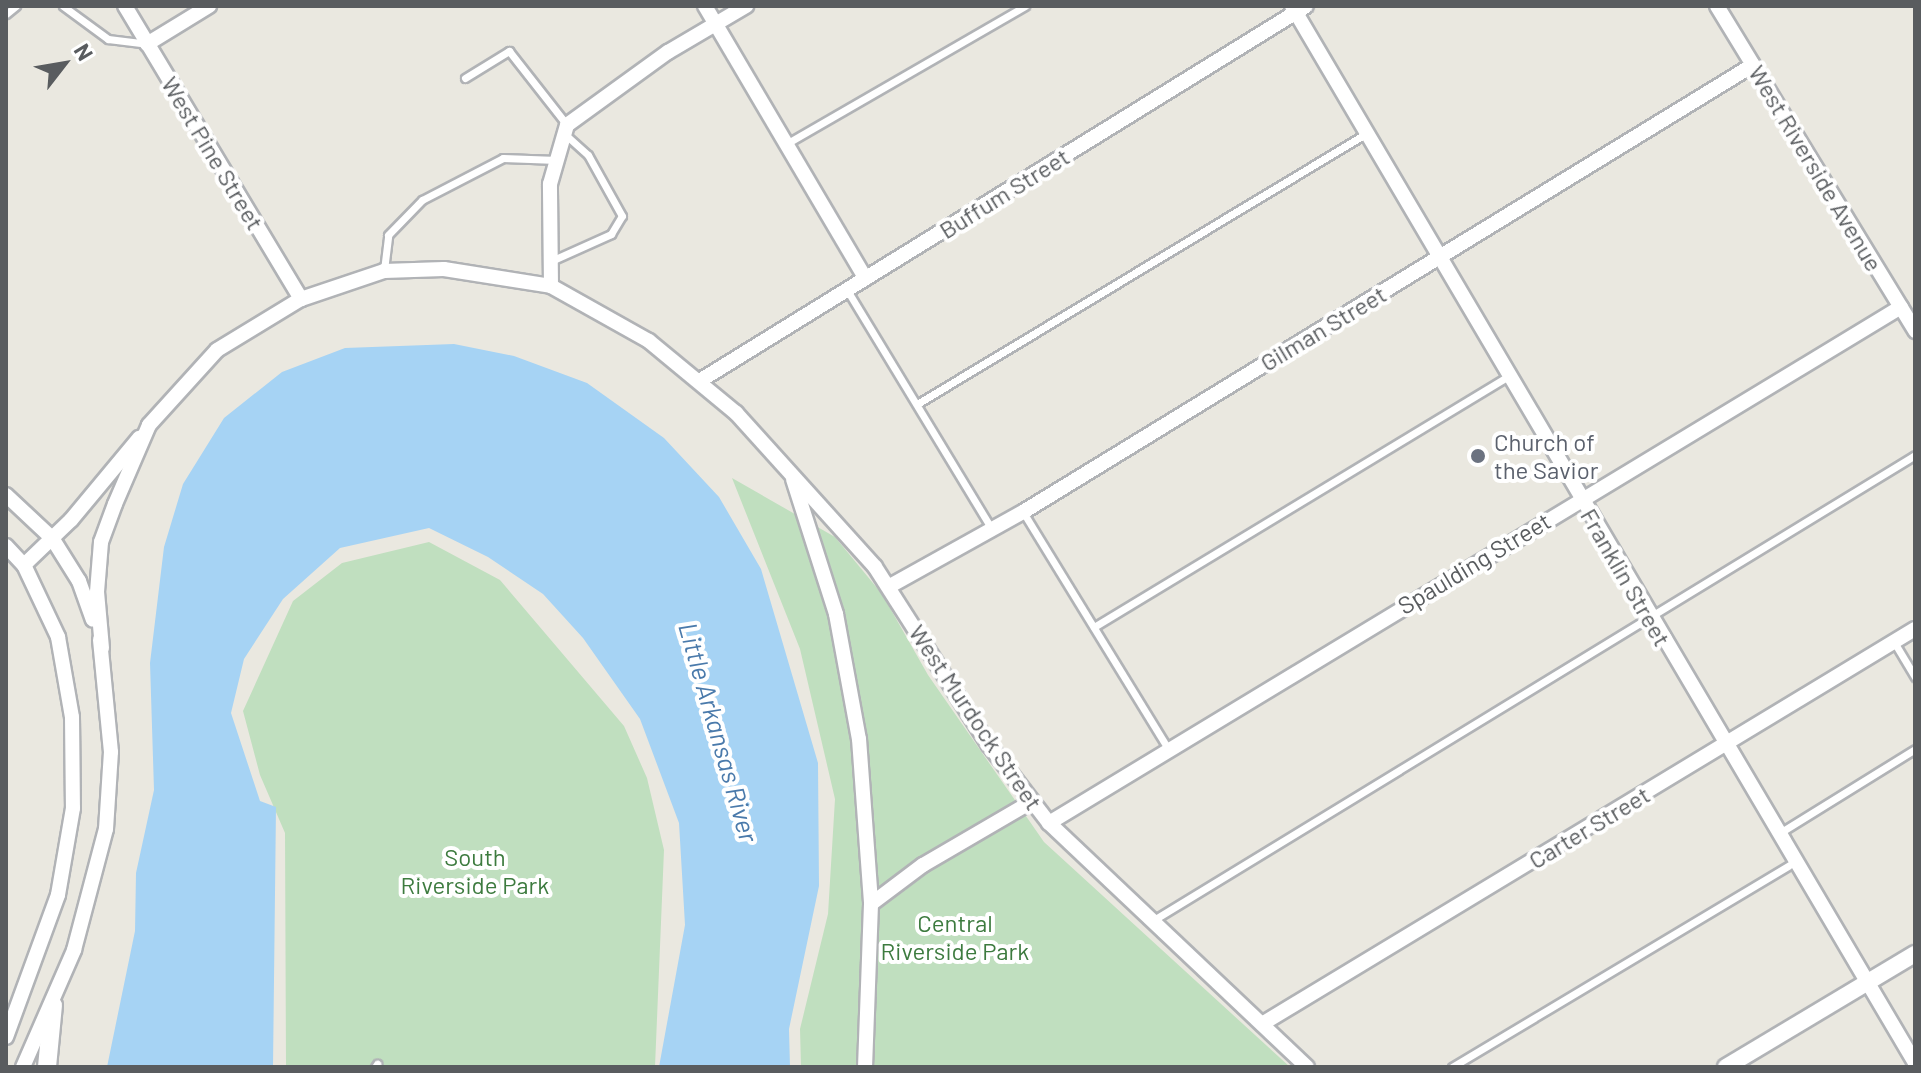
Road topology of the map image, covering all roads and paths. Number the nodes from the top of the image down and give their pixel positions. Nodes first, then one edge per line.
1 (15, 6) edge
2 (63, 6) edge
3 (125, 6) edge
4 (209, 6) edge
5 (705, 6) edge
6 (746, 6) edge
7 (1025, 6) edge
8 (1717, 6) edge
9 (1298, 8) edge
10 (6, 14) edge
11 (715, 24) junction
12 (147, 44) junction
13 (1753, 65) junction
14 (465, 78) dead end
15 (566, 129) junction
16 (1367, 133) junction
17 (786, 144) junction
18 (557, 160) junction
19 (1439, 257) junction
20 (551, 261) junction
21 (384, 271) junction
22 (865, 278) junction
23 (551, 286) junction
24 (847, 290) junction
25 (301, 299) junction
26 (1901, 307) junction
27 (1915, 331) edge
28 (1509, 376) junction
29 (701, 380) junction
30 (917, 404) junction
31 (149, 425) junction
32 (1915, 455) edge
33 (792, 475) junction
34 (6, 495) edge
35 (1580, 498) junction
36 (1023, 512) junction
37 (992, 529) junction
38 (52, 538) junction
39 (6, 546) edge
40 (24, 565) junction
41 (890, 586) junction
42 (1650, 618) junction
43 (1094, 627) junction
44 (1915, 629) edge
45 (1894, 642) junction
46 (102, 648) junction
47 (1915, 677) edge
48 (1724, 745) junction
49 (1168, 749) junction
50 (1915, 749) edge
51 (1031, 802) junction
52 (1049, 823) junction
53 (1778, 834) junction
54 (1795, 862) junction
55 (871, 904) junction
56 (1150, 923) junction
57 (1915, 954) edge
58 (1867, 983) junction
59 (53, 1005) junction
60 (1262, 1024) junction
61 (6, 1037) edge
62 (1915, 1063) edge
63 (23, 1067) edge
64 (47, 1067) edge
65 (865, 1067) edge
66 (1307, 1067) edge
67 (1452, 1067) edge
68 (1726, 1067) edge

1 - 10 lane
2 - 12 lane
3 - 12 street, West Pine Street
4 - 12 street
5 - 11 street
6 - 11 street
7 - 17 lane
8 - 13 street, West Riverside Avenue
9 - 16 street, Franklin Street
9 - 22 street, Buffum Street
11 - 15 street
11 - 17 street
12 - 25 street, West Pine Street
13 - 19 street, Gilman Street
13 - 26 street, West Riverside Avenue
14 - 15 lane
15 - 18 street
15 - 20 lane
16 - 19 street, Franklin Street
16 - 30 lane
17 - 22 street
18 - 20 street
18 - 21 lane
19 - 28 street, Franklin Street
19 - 36 street, Gilman Street
20 - 23 street
21 - 23 street, West Murdock Street
21 - 25 street, West Murdock Street
22 - 24 street, Buffum Street
23 - 29 street, West Murdock Street
24 - 29 street, Buffum Street
24 - 30 lane
25 - 31 street, West Murdock Street
26 - 27 street, West Riverside Avenue
26 - 35 street, Spaulding Street
28 - 35 street, Franklin Street
28 - 43 lane
29 - 33 street, West Murdock Street
30 - 37 lane
31 - 38 street, West Murdock Street
31 - 46 street
32 - 42 lane
33 - 41 street, West Murdock Street
33 - 55 street
34 - 38 street
35 - 42 street, Franklin Street
35 - 49 street, Spaulding Street
36 - 37 street, Gilman Street
36 - 43 lane
37 - 41 street, Gilman Street
38 - 40 street, West Murdock Street
38 - 46 street
39 - 40 street
40 - 61 street
41 - 51 street, West Murdock Street
42 - 48 street, Franklin Street
42 - 56 lane
43 - 49 lane
44 - 45 street, Carter Street
45 - 47 lane
45 - 48 street, Carter Street
46 - 59 street
48 - 53 street, Franklin Street
48 - 60 street, Carter Street
49 - 52 street, Spaulding Street
50 - 53 lane
51 - 52 street, West Murdock Street
51 - 55 street
52 - 56 street, West Murdock Street
53 - 54 street, Franklin Street
54 - 58 street, Franklin Street
54 - 67 lane
55 - 65 street
56 - 60 street, West Murdock Street
57 - 58 street
58 - 62 street, Franklin Street
58 - 68 street
59 - 63 street
59 - 64 main road
60 - 66 street, West Murdock Street

